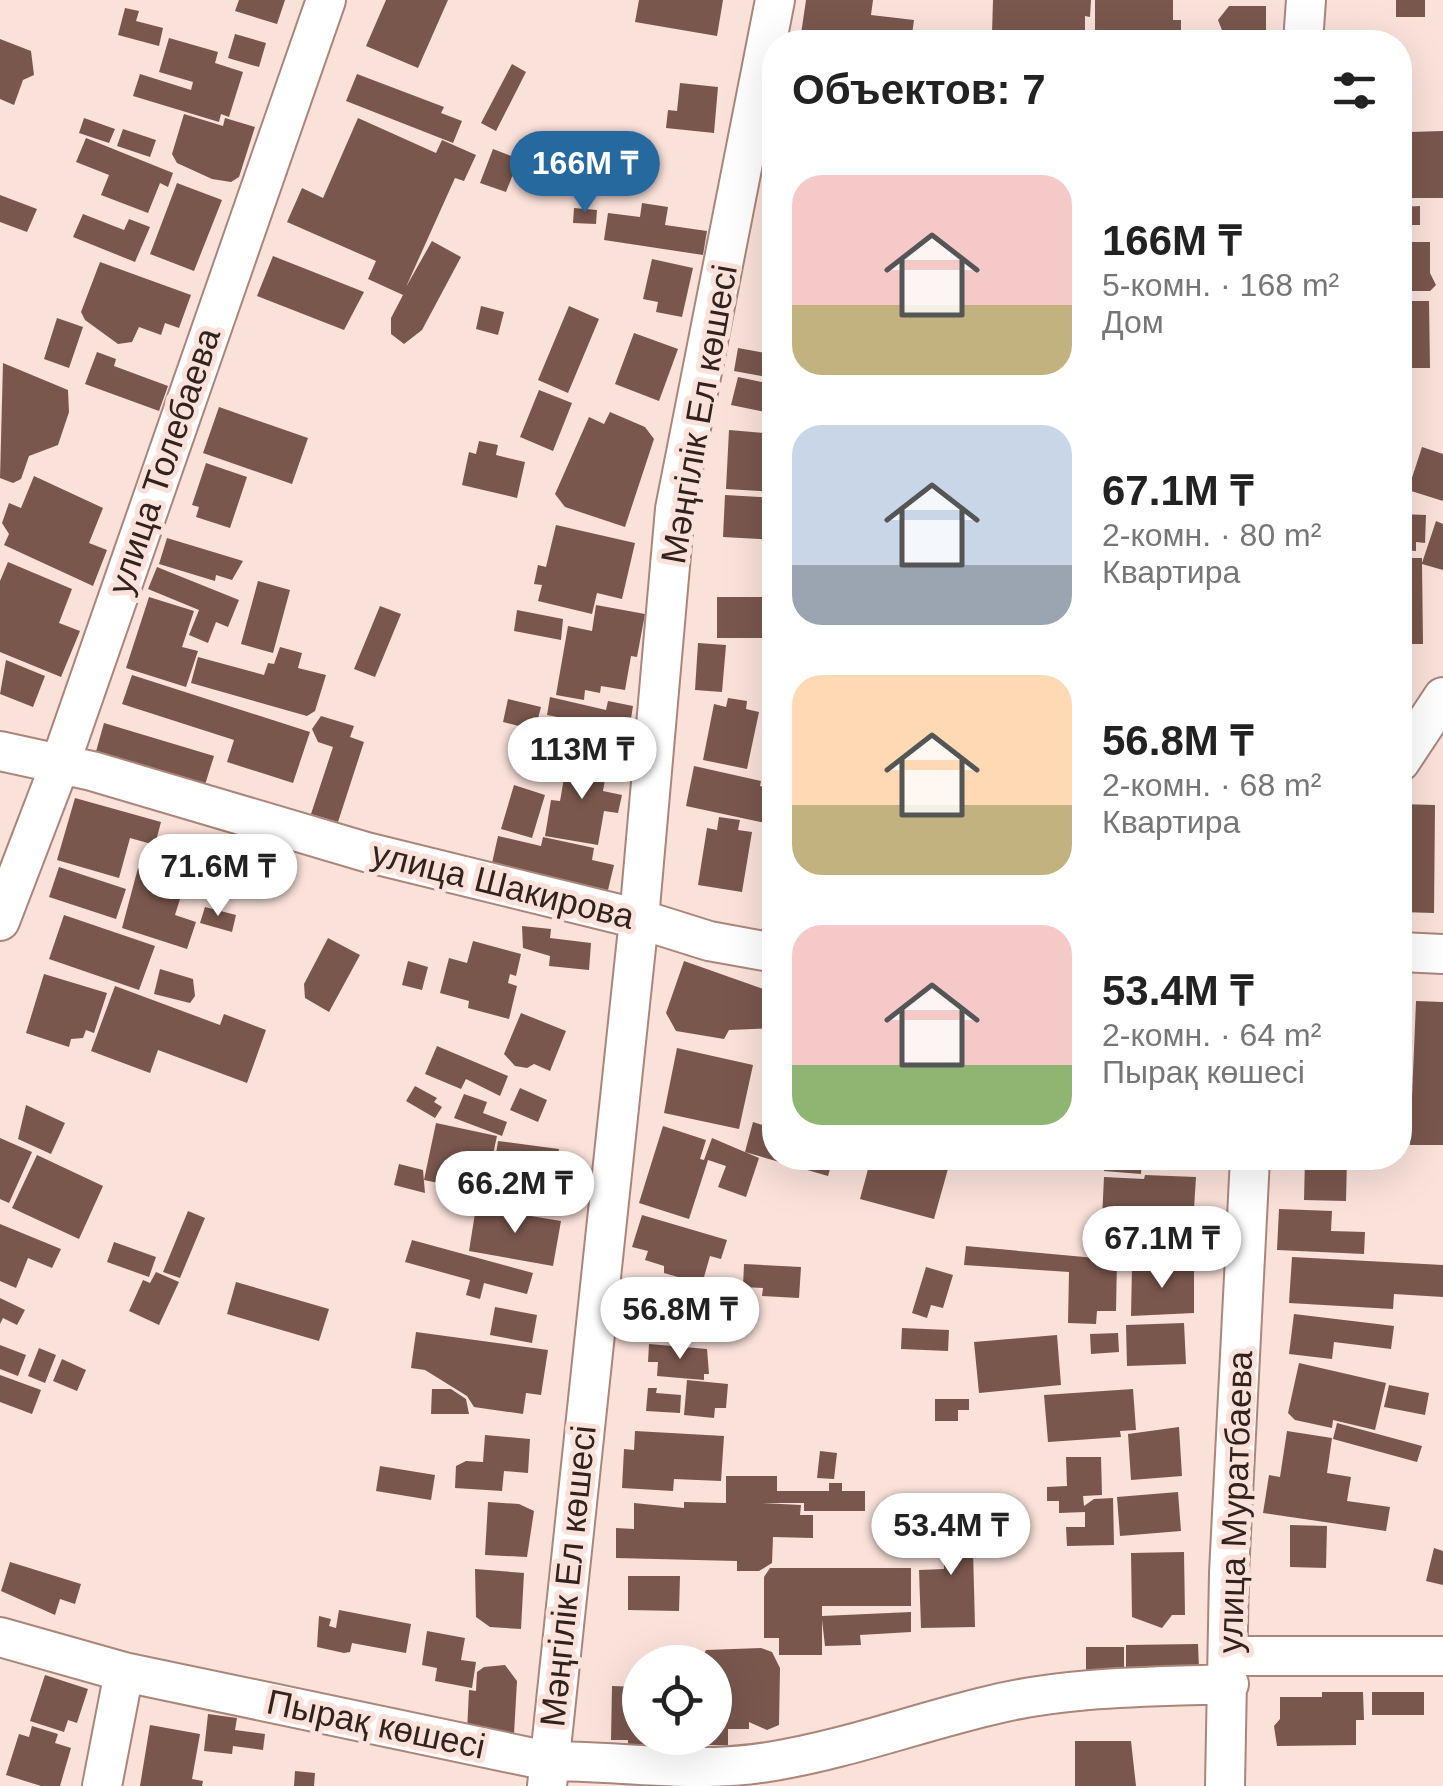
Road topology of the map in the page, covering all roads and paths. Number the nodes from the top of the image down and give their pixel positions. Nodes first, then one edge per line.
1 (326, 0) edge
2 (775, 0) edge
3 (1306, 0) edge
4 (769, 30) edge
5 (1305, 30) edge
6 (762, 66) edge
7 (1443, 696) edge
8 (1412, 744) edge
9 (0, 751) edge
10 (60, 767) junction
11 (639, 918) junction
12 (0, 921) edge
13 (762, 951) edge
14 (1412, 953) edge
15 (1443, 954) edge
16 (1249, 1170) edge
17 (0, 1637) edge
18 (1443, 1656) edge
19 (1230, 1670) junction
20 (124, 1672) junction
21 (548, 1773) edge
22 (102, 1786) edge
23 (1225, 1786) edge

1 - 10 street, улица Толебаева
2 - 4 street, Мәңгілік Ел көшесі
3 - 5 street
6 - 11 street, Мәңгілік Ел көшесі
7 - 8 street
9 - 10 street, улица Шакирова
10 - 11 street, улица Шакирова
10 - 12 street, улица Толебаева
11 - 13 street, улица Шакирова
11 - 21 street, Мәңгілік Ел көшесі
14 - 15 street
16 - 19 street, улица Муратбаева
17 - 20 street, Пырақ көшесі
18 - 19 street, Пырақ көшесі
19 - 21 street, Пырақ көшесі
19 - 23 street, улица Муратбаева
20 - 21 street, Пырақ көшесі
20 - 22 street

